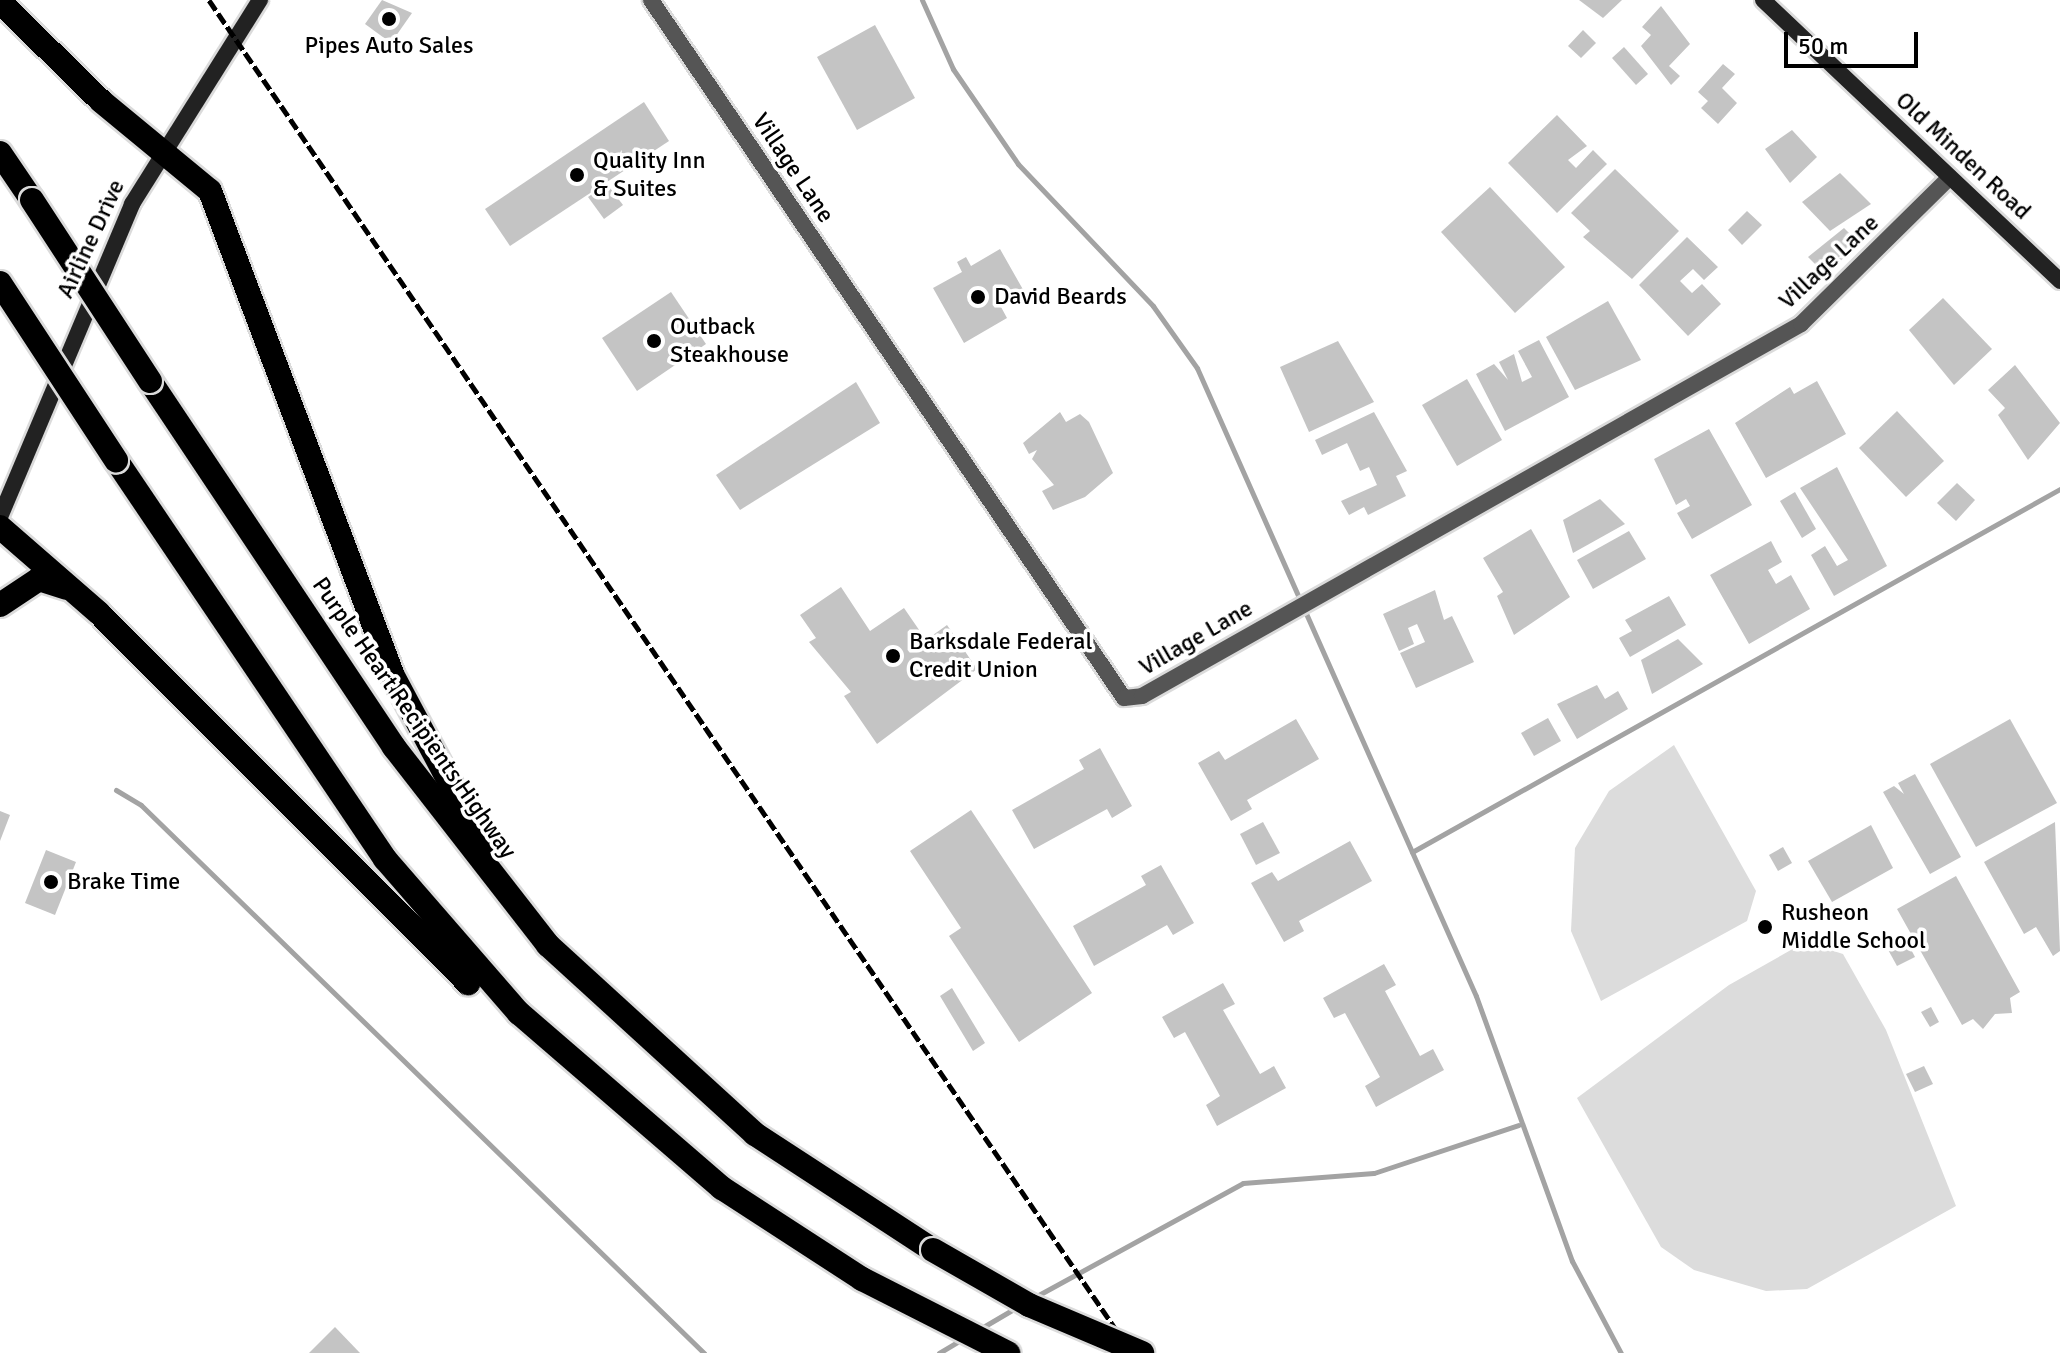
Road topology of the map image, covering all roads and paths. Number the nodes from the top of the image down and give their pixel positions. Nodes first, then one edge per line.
1 (260, 0) edge
2 (651, 0) edge
3 (1763, 0) edge
4 (0, 2) edge
5 (163, 146) junction
6 (0, 153) edge
7 (1950, 177) junction
8 (2060, 281) edge
9 (0, 283) edge
10 (0, 517) edge
11 (0, 527) edge
12 (0, 605) edge
13 (99, 613) junction
14 (506, 895) junction
15 (588, 1080) junction
16 (1008, 1353) edge
17 (1142, 1353) edge

1 - 5 main road, Airline Drive
2 - 7 street, Village Lane
3 - 7 main road, Old Minden Road
4 - 5 highway
5 - 10 main road, Airline Drive
5 - 14 highway
6 - 14 highway, Purple Heart Recipients Highway, bridge
7 - 8 main road, Old Minden Road
9 - 15 highway, bridge
11 - 13 highway
12 - 13 highway
13 - 15 highway
14 - 17 highway, Purple Heart Recipients Highway, bridge
15 - 16 highway

